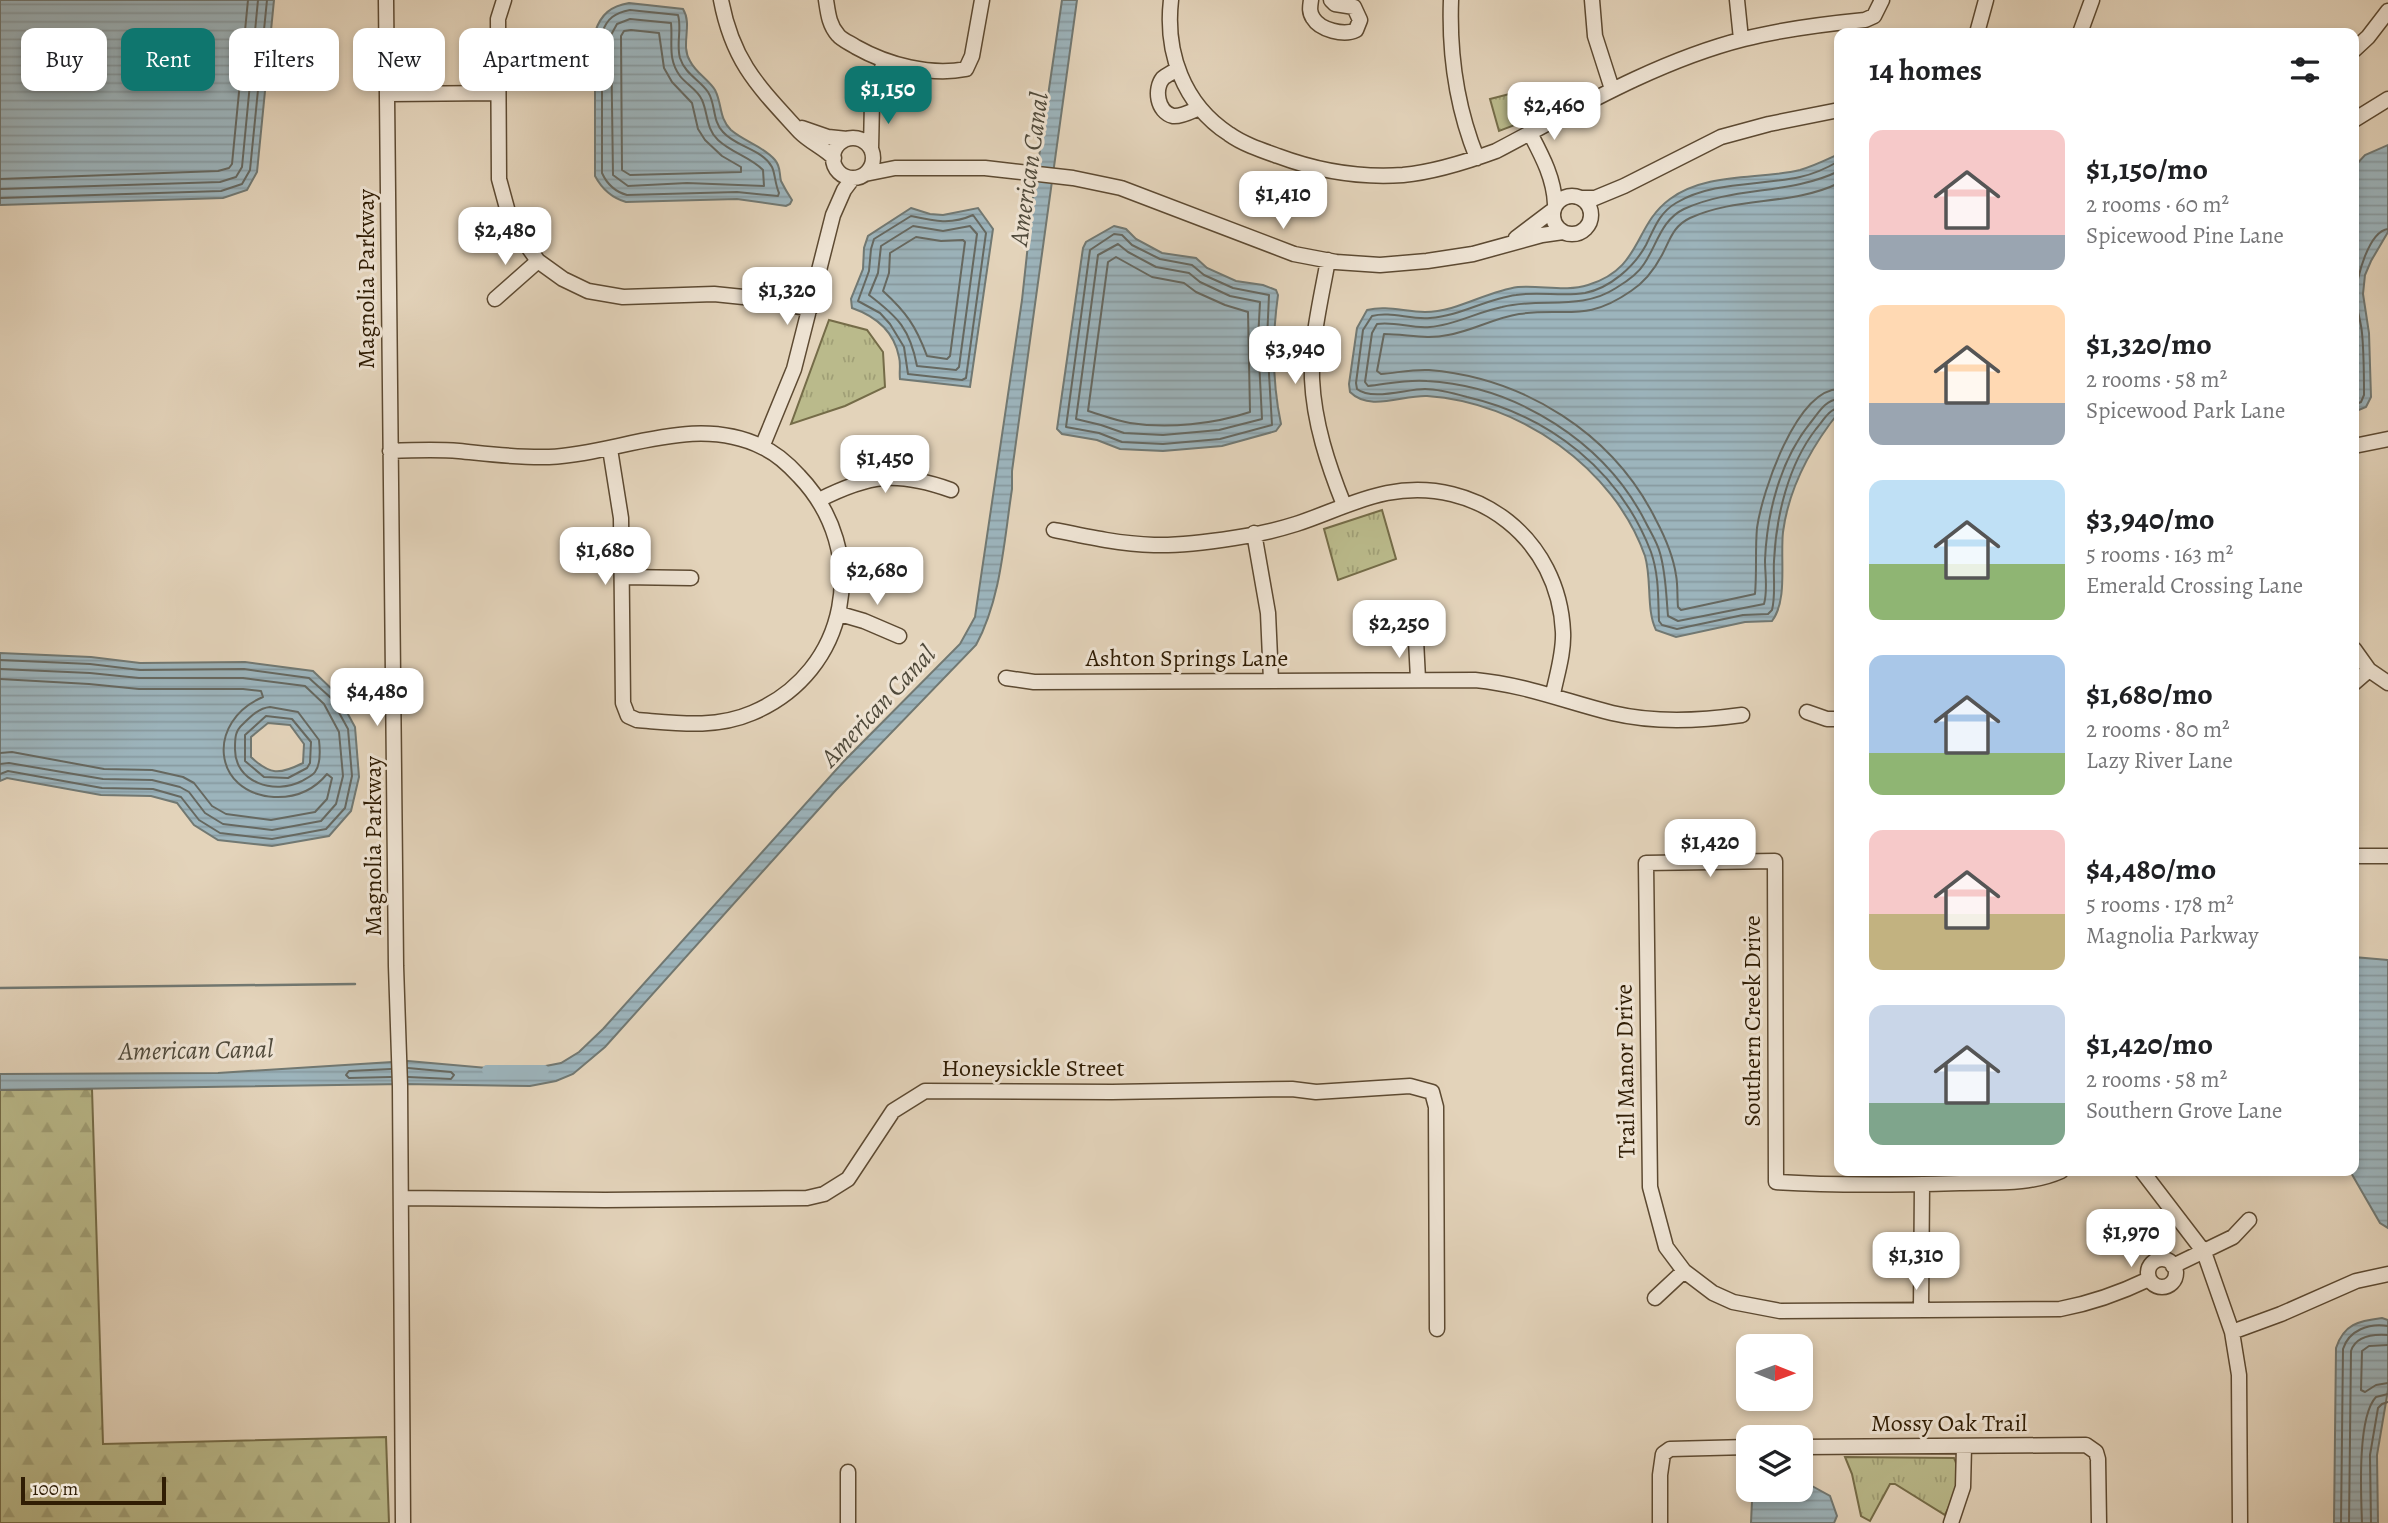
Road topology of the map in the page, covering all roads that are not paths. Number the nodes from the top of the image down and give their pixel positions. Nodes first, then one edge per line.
1 (386, 0) edge
2 (504, 0) edge
3 (721, 0) edge
4 (827, 0) edge
5 (982, 0) edge
6 (1171, 0) edge
7 (1311, 0) edge
8 (1331, 0) edge
9 (1451, 0) edge
10 (1592, 0) edge
11 (1737, 0) edge
12 (1882, 0) edge
13 (1986, 0) edge
14 (2092, 0) edge
15 (2388, 11) edge
16 (1978, 28) edge
17 (2082, 28) edge
18 (1741, 39) junction
19 (2359, 45) edge
20 (884, 61) junction
21 (1177, 69) junction
22 (1612, 89) junction
23 (498, 93) junction
24 (388, 94) junction
25 (2388, 99) edge
26 (872, 102) junction
27 (1199, 108) junction
28 (1834, 111) edge
29 (2359, 117) edge
30 (794, 124) junction
31 (1530, 133) junction
32 (848, 139) junction
33 (872, 152) junction
34 (1477, 158) junction
35 (834, 162) junction
36 (1547, 167) junction
37 (895, 168) junction
38 (859, 176) junction
39 (1624, 186) junction
40 (1580, 197) junction
41 (1554, 207) junction
42 (833, 215) junction
43 (1591, 221) junction
44 (1563, 232) junction
45 (1507, 245) junction
46 (1328, 260) junction
47 (538, 261) junction
48 (495, 299) dead end
49 (810, 309) junction
50 (2388, 439) edge
51 (2359, 445) edge
52 (762, 447) junction
53 (610, 449) junction
54 (390, 451) junction
55 (951, 490) dead end
56 (819, 500) junction
57 (1343, 505) junction
58 (1054, 530) dead end
59 (1254, 533) junction
60 (623, 578) junction
61 (691, 578) dead end
62 (839, 614) junction
63 (899, 636) dead end
64 (1416, 640) dead end
65 (2359, 656) edge
66 (2369, 670) junction
67 (1006, 678) dead end
68 (1418, 679) junction
69 (2359, 679) edge
70 (1271, 680) junction
71 (2388, 683) edge
72 (1553, 694) junction
73 (1807, 712) dead end
74 (1742, 715) dead end
75 (1834, 719) edge
76 (2359, 856) edge
77 (2388, 856) edge
78 (1774, 860) joint
79 (2050, 1176) edge
80 (2146, 1176) edge
81 (1922, 1184) junction
82 (401, 1198) junction
83 (2249, 1220) dead end
84 (2204, 1252) junction
85 (1684, 1271) junction
86 (2388, 1274) edge
87 (1654, 1298) dead end
88 (1921, 1310) junction
89 (1437, 1329) dead end
90 (2232, 1332) junction
91 (1964, 1446) junction
92 (1736, 1447) edge
93 (1813, 1447) edge
94 (848, 1472) dead end
95 (402, 1523) edge
96 (848, 1523) edge
97 (1660, 1523) edge
98 (1951, 1523) edge
99 (2099, 1523) edge
100 (2240, 1523) edge

1 - 24 street, Magnolia Parkway
2 - 23 street
3 - 30 street
4 - 20 street
5 - 20 street
6 - 21 street
7 - 8 street
9 - 34 street
10 - 22 street
11 - 18 street
12 - 18 street
13 - 16 street
14 - 17 street
15 - 19 street
18 - 22 street
20 - 26 street
21 - 27 street
21 - 27 street
22 - 31 street
23 - 24 street
23 - 47 street
24 - 54 street, Magnolia Parkway
25 - 29 street
26 - 32 street
26 - 33 street
27 - 34 street
28 - 39 street
30 - 32 street
30 - 35 street
31 - 34 street
31 - 36 street
32 - 33 street
32 - 35 street
33 - 37 street
33 - 38 street
35 - 38 street
35 - 42 street
36 - 40 street
36 - 41 street
37 - 38 street
37 - 46 street
38 - 42 street
39 - 40 street
39 - 43 street
40 - 41 street
40 - 43 street
41 - 44 street
41 - 45 street
42 - 49 street
43 - 44 street
44 - 45 street
45 - 46 street
46 - 57 street
47 - 48 street
47 - 49 street
49 - 52 street
50 - 51 street
52 - 53 street
52 - 56 street
53 - 54 street
53 - 60 street
54 - 82 street, Magnolia Parkway
55 - 56 street
56 - 62 street
57 - 59 street
57 - 72 street
58 - 59 street
59 - 70 street
60 - 61 street
60 - 62 street
62 - 63 street
64 - 68 street
65 - 66 street
66 - 69 street
66 - 71 street
67 - 70 street, Ashton Springs Lane
68 - 70 street, Ashton Springs Lane
68 - 72 street, Ashton Springs Lane
72 - 74 street, Ashton Springs Lane
73 - 75 street
76 - 77 street
78 - 81 street, Southern Creek Drive
78 - 85 street, Trail Manor Drive
79 - 81 street
80 - 84 street
81 - 88 street
82 - 89 street, Honeysickle Street
82 - 95 street, Magnolia Parkway
83 - 84 street
84 - 88 street, Trail Manor Drive
84 - 90 street
85 - 87 street
85 - 88 street, Trail Manor Drive
86 - 90 street
90 - 100 street
91 - 93 street, Mossy Oak Trail
91 - 98 street
91 - 99 street, Mossy Oak Trail
92 - 97 street
94 - 96 street

